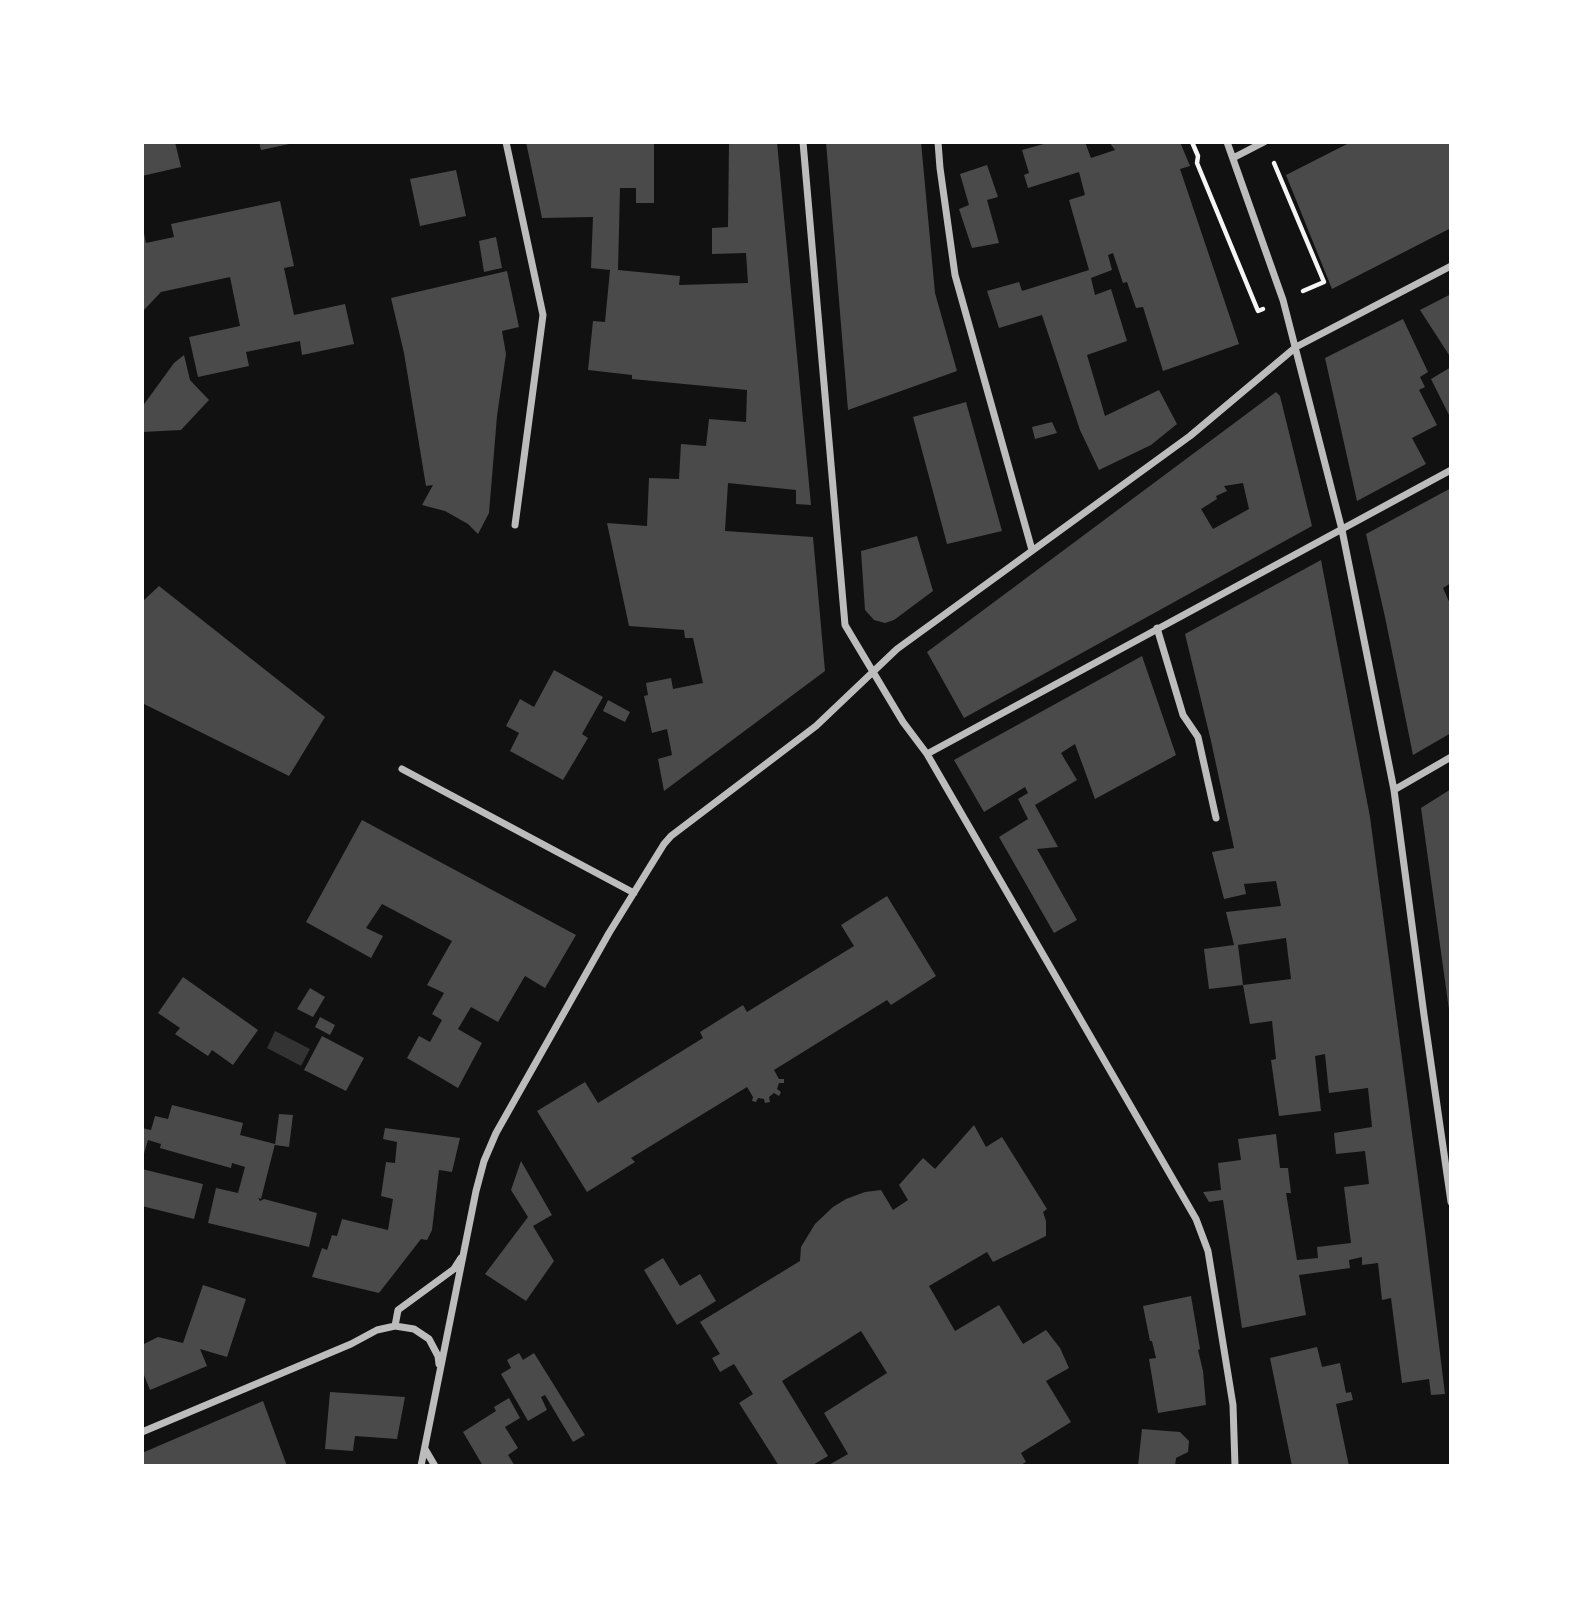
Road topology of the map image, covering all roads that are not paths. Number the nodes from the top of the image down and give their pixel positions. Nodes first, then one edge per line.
1 (506, 142) edge
2 (803, 142) edge
3 (938, 142) edge
4 (1227, 142) edge
5 (1264, 142) edge
6 (1233, 158) junction
7 (1451, 266) edge
8 (1296, 346) junction
9 (1451, 470) edge
10 (514, 525) dead end
11 (1342, 530) junction
12 (1032, 550) junction
13 (1157, 628) junction
14 (873, 673) junction
15 (927, 754) junction
16 (1451, 757) edge
17 (402, 769) dead end
18 (1394, 790) junction
19 (1216, 818) dead end
20 (634, 893) junction
21 (1451, 1202) edge
22 (464, 1255) junction
23 (395, 1326) junction
24 (439, 1375) junction
25 (142, 1432) edge
26 (425, 1448) junction
27 (421, 1466) edge
28 (435, 1466) edge
29 (1236, 1466) edge

1 - 10 street
2 - 14 street
3 - 12 street
4 - 6 street
5 - 6 street
6 - 8 street
7 - 8 street
8 - 11 street
8 - 12 street
9 - 11 street
11 - 13 street
11 - 18 street
12 - 14 street
13 - 15 street
13 - 19 street
14 - 15 street
14 - 20 street
15 - 29 street
16 - 18 street
17 - 20 street
18 - 21 street
20 - 22 street
22 - 23 street
22 - 24 street
23 - 24 street
23 - 25 street
24 - 26 street
26 - 27 street
26 - 28 street

